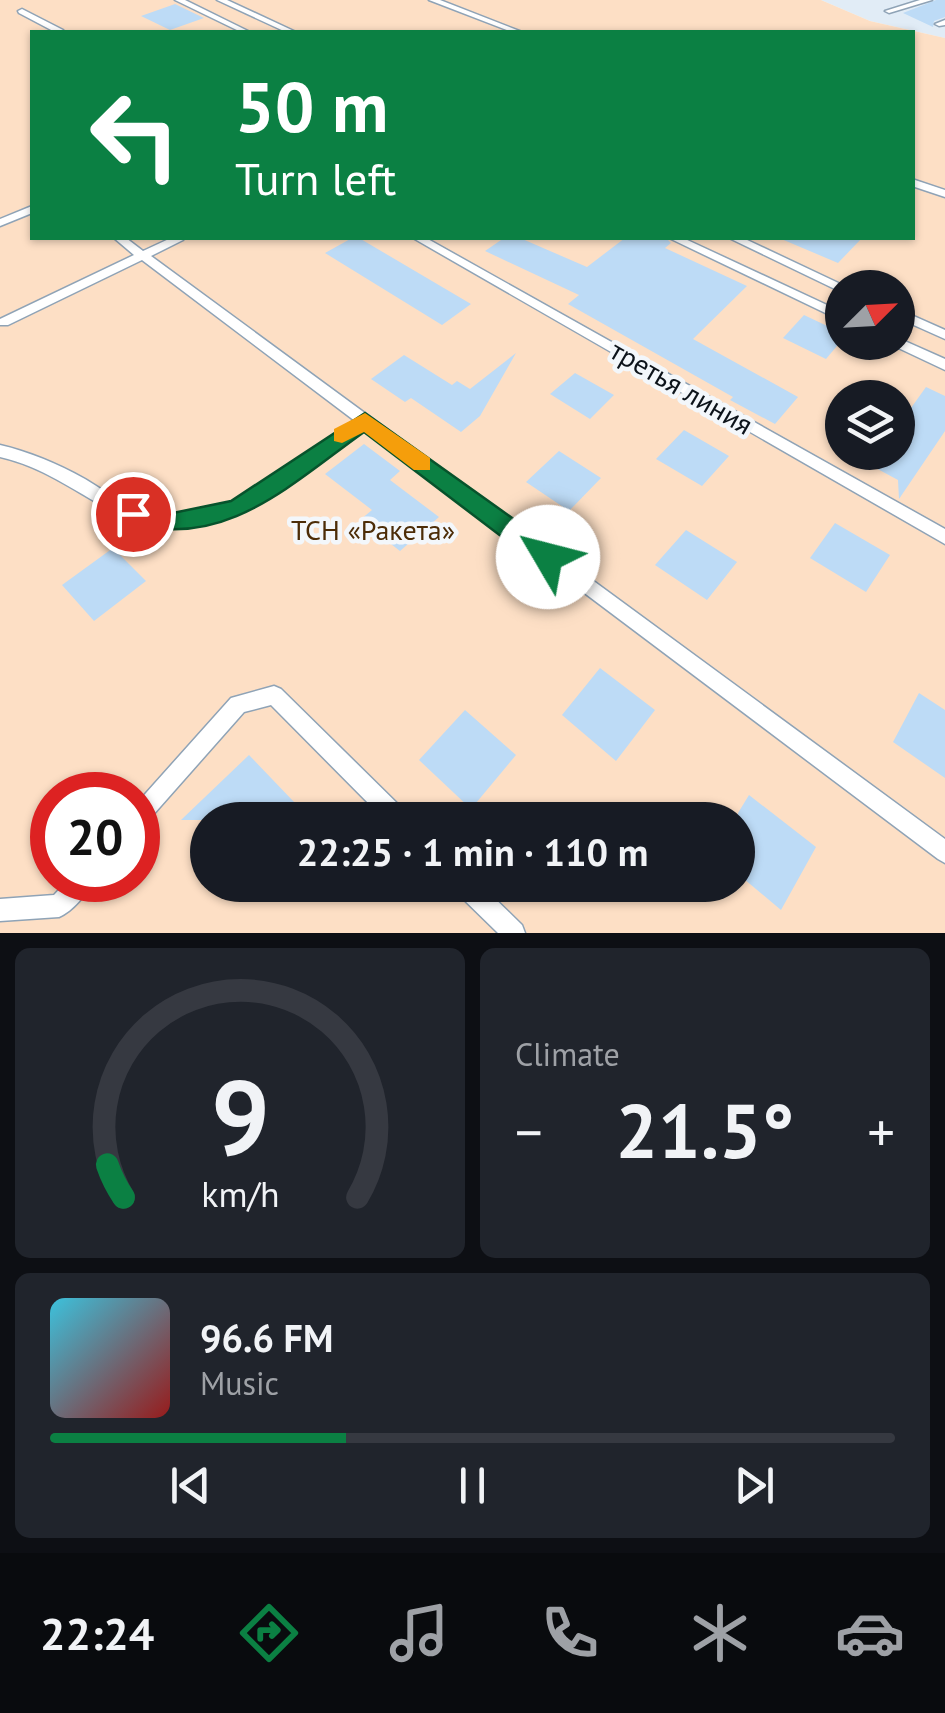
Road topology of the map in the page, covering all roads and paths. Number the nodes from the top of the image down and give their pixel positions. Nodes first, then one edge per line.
1 (179, 0) edge
2 (222, 0) edge
3 (433, 0) edge
4 (928, 0) edge
5 (22, 11) dead end
6 (890, 11) dead end
7 (56, 30) edge
8 (242, 30) edge
9 (288, 30) edge
10 (513, 30) edge
11 (915, 183) edge
12 (945, 194) edge
13 (30, 211) edge
14 (0, 223) edge
15 (123, 240) edge
16 (176, 240) edge
17 (423, 240) edge
18 (679, 240) edge
19 (739, 240) edge
20 (143, 256) junction
21 (825, 280) edge
22 (825, 309) edge
23 (915, 321) edge
24 (4, 322) dead end
25 (945, 335) edge
26 (915, 351) edge
27 (945, 366) edge
28 (365, 421) junction
29 (0, 451) edge
30 (945, 537) edge
31 (160, 792) edge
32 (382, 802) edge
33 (945, 852) edge
34 (63, 902) edge
35 (483, 902) edge
36 (0, 910) edge
37 (514, 933) edge

1 - 8 lane
2 - 9 lane
3 - 10 lane
4 - 6 lane
5 - 7 lane
11 - 12 lane
13 - 14 lane
15 - 20 lane
16 - 20 lane
17 - 30 lane, третья линия
18 - 22 lane
19 - 21 lane
20 - 24 lane
20 - 28 lane
23 - 25 lane
26 - 27 lane
28 - 29 lane
28 - 33 lane
31 - 32 lane
34 - 36 lane
35 - 37 lane

